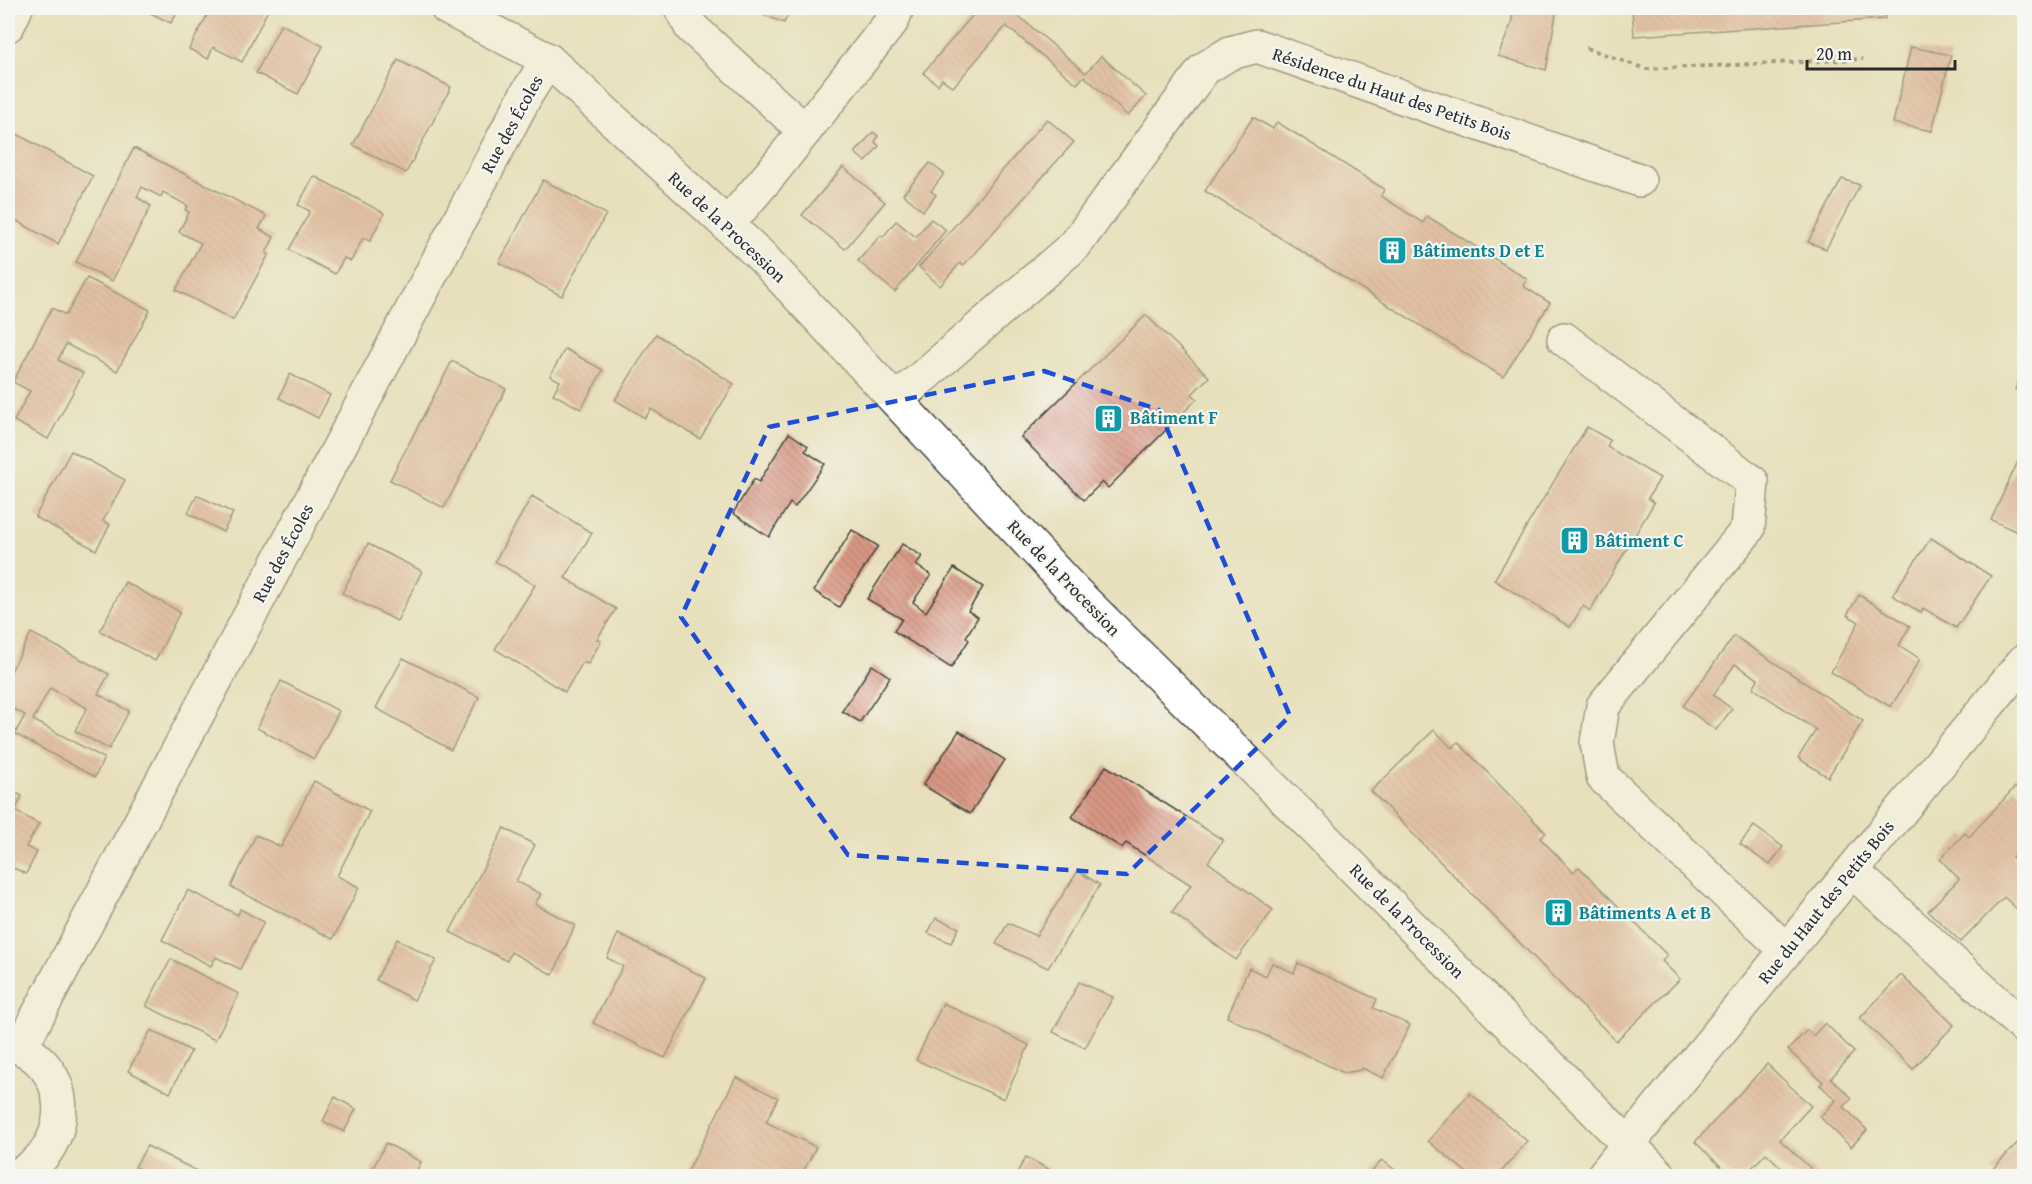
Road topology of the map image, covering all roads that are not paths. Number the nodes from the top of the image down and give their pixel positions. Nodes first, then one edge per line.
1 (16, 8) edge
2 (447, 8) edge
3 (681, 8) edge
4 (897, 8) edge
5 (8, 25) edge
6 (548, 60) junction
7 (805, 131) junction
8 (1639, 180) dead end
9 (727, 225) junction
10 (1564, 339) dead end
11 (896, 400) junction
12 (2025, 661) edge
13 (1852, 871) junction
14 (1786, 950) junction
15 (2025, 1027) edge
16 (14, 1045) edge
17 (1627, 1144) junction
18 (16, 1176) edge
19 (1603, 1176) edge
20 (1660, 1176) edge

1 - 5 street
2 - 6 street, Rue de la Procession
3 - 7 street
4 - 7 street
6 - 9 street, Rue de la Procession
6 - 16 street, Rue des Écoles
7 - 9 street
8 - 11 street, Résidence du Haut des Petits Bois
9 - 11 street, Rue de la Procession
10 - 14 street
11 - 17 street, Rue de la Procession
12 - 13 street, Rue du Haut des Petits Bois
13 - 14 street, Rue du Haut des Petits Bois
13 - 15 street
14 - 17 street, Rue du Haut des Petits Bois
16 - 18 street, Rue des Écoles
17 - 19 street, Rue du Haut des Petits Bois
17 - 20 street, Rue de la Procession

